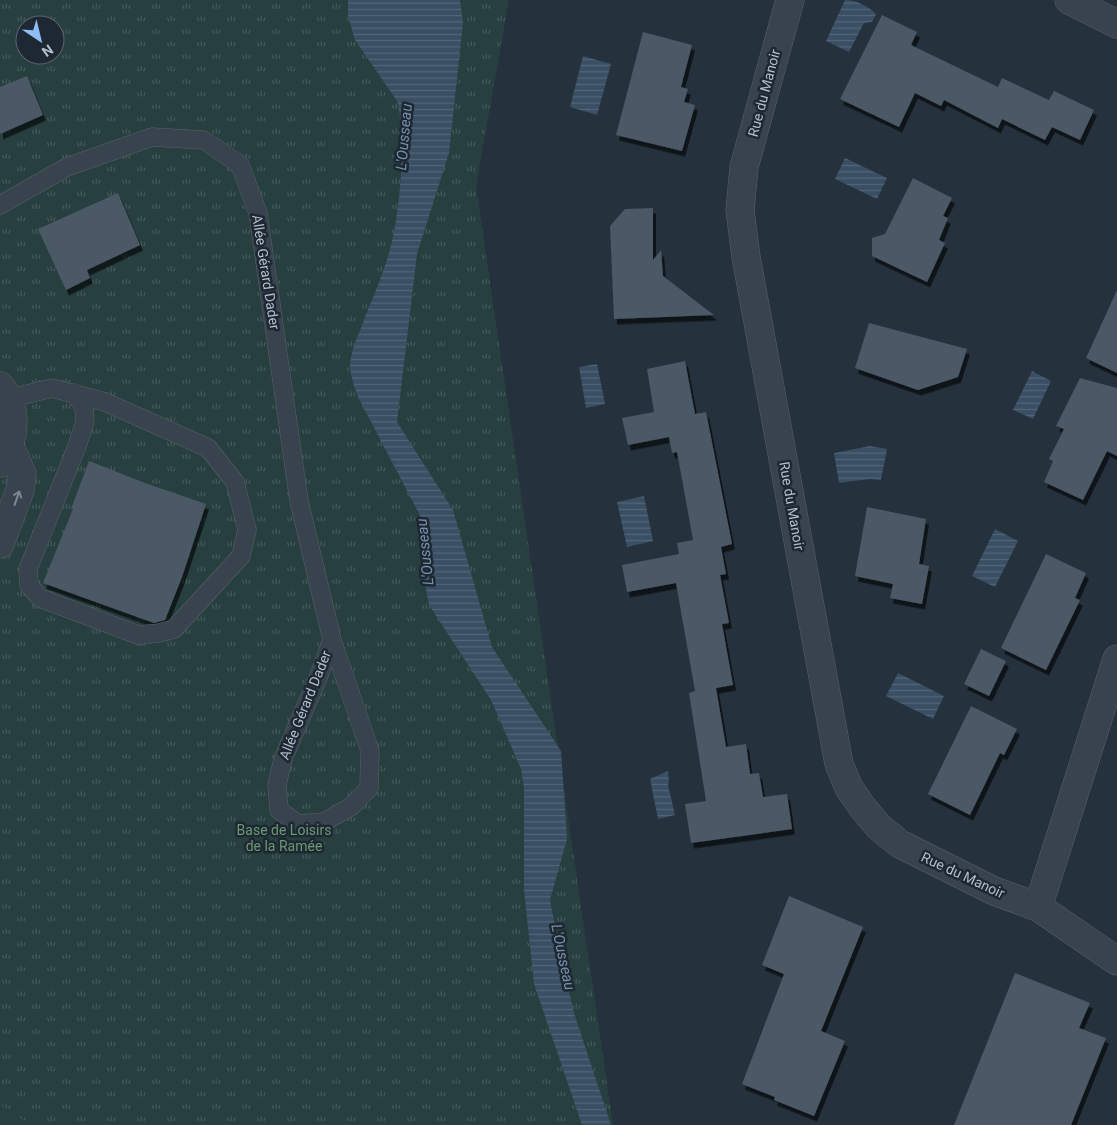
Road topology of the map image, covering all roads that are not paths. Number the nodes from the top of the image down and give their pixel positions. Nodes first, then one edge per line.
1 (790, 0) edge
2 (1069, 0) edge
3 (1117, 24) edge
4 (0, 205) edge
5 (4, 392) edge
6 (74, 394) junction
7 (5, 456) edge
8 (0, 544) edge
9 (332, 640) junction
10 (1117, 659) edge
11 (1038, 907) junction
12 (1117, 961) edge

1 - 11 street, Rue du Manoir
2 - 3 street
4 - 9 lane, Allée Gérard Dader
5 - 6 lane
5 - 7 street
6 - 6 lane
8 -> 7 street
9 - 9 lane, Allée Gérard Dader
10 - 11 street
11 - 12 street, Rue du Manoir

